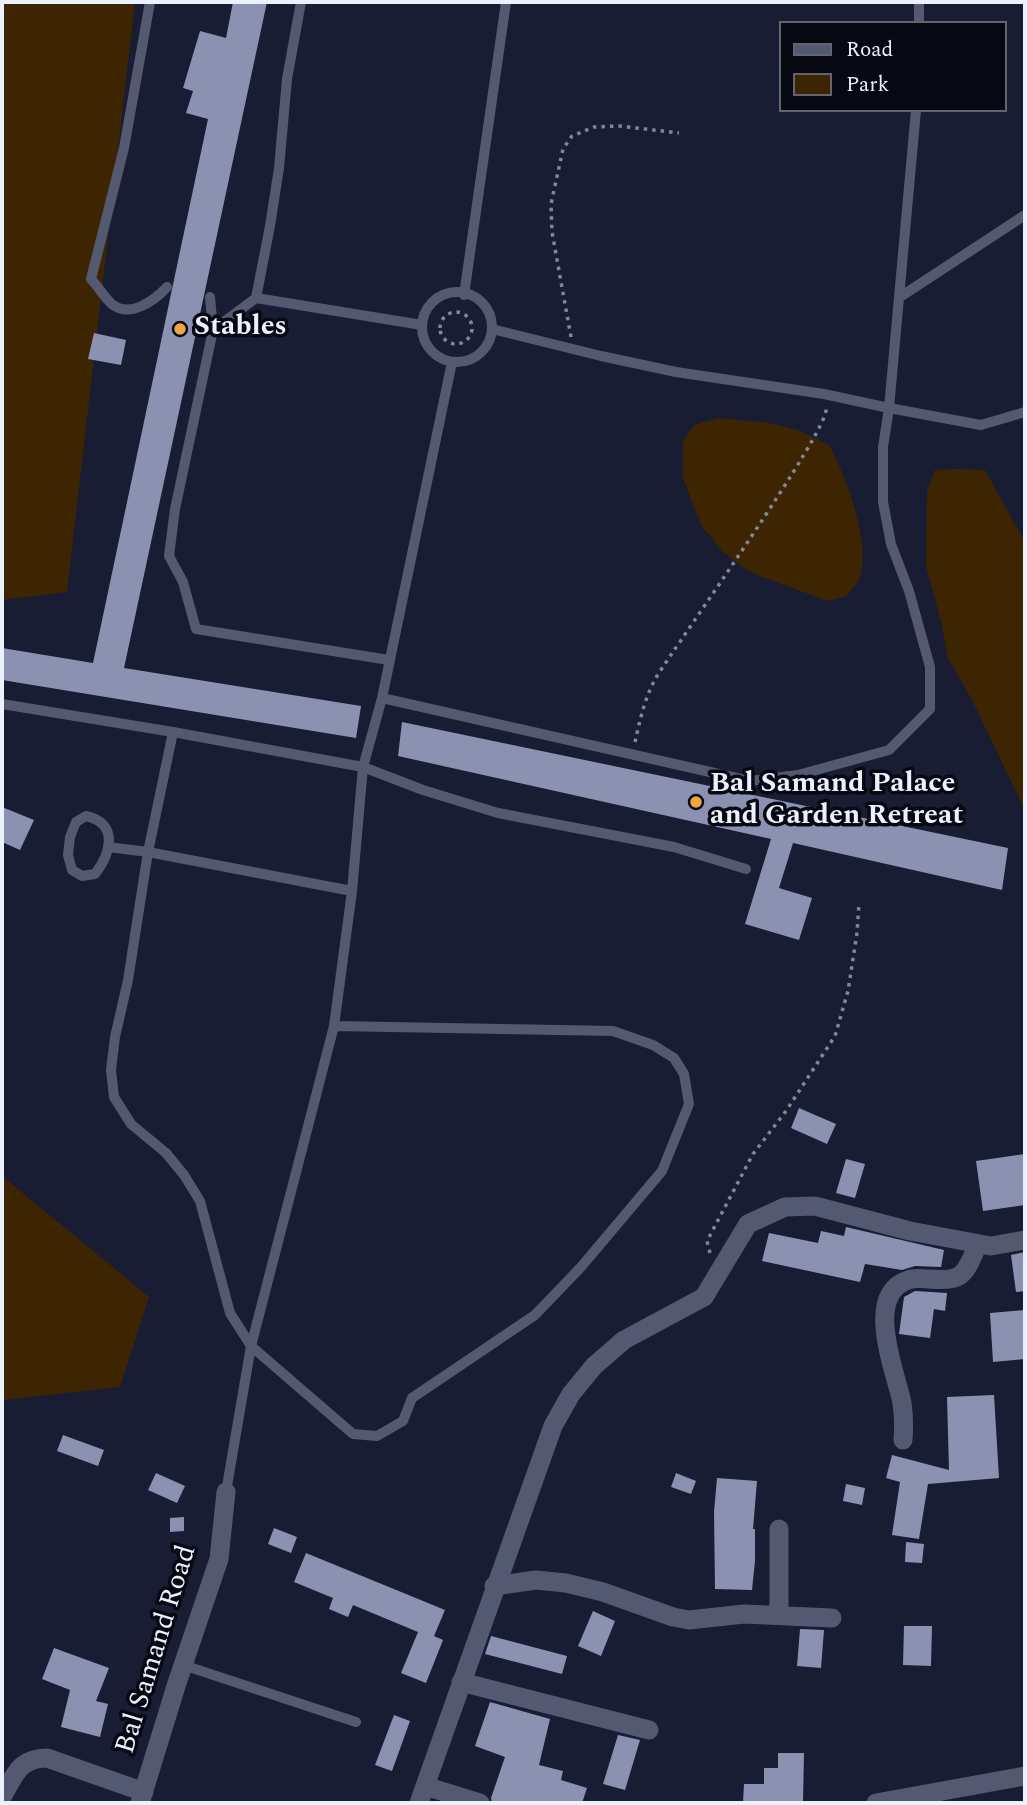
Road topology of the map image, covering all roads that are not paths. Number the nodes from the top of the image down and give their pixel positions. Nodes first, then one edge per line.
1 (150, 2) edge
2 (302, 2) edge
3 (506, 2) edge
4 (919, 2) edge
5 (919, 21) edge
6 (916, 112) edge
7 (1025, 215) edge
8 (167, 287) dead end
9 (464, 295) junction
10 (210, 297) dead end
11 (900, 297) junction
12 (256, 298) junction
13 (422, 325) junction
14 (492, 329) junction
15 (213, 330) junction
16 (452, 362) junction
17 (889, 408) junction
18 (1025, 412) edge
19 (389, 660) junction
20 (382, 698) junction
21 (2, 704) edge
22 (173, 732) junction
23 (363, 766) junction
24 (108, 847) junction
25 (148, 852) junction
26 (747, 869) dead end
27 (352, 891) junction
28 (334, 1026) junction
29 (1025, 1240) edge
30 (978, 1244) junction
31 (251, 1346) junction
32 (903, 1440) dead end
33 (226, 1492) joint
34 (779, 1530) dead end
35 (494, 1586) junction
36 (779, 1614) junction
37 (832, 1618) dead end
38 (183, 1665) junction
39 (461, 1682) junction
40 (356, 1723) dead end
41 (649, 1730) dead end
42 (1025, 1776) edge
43 (422, 1795) edge
44 (2, 1797) edge
45 (142, 1798) edge
46 (480, 1803) edge
47 (876, 1803) edge

1 - 8 lane
2 - 12 lane
3 - 9 lane
4 - 5 lane
6 - 11 lane
7 - 11 lane
9 - 13 lane
9 - 14 lane
10 - 15 lane
11 - 17 lane
12 - 13 lane
12 - 15 lane
13 - 16 lane
14 - 16 lane
14 - 17 lane
15 - 19 lane
16 - 19 lane, Bal Samand Road
17 - 18 lane
17 - 20 lane
19 - 20 lane, Bal Samand Road
20 - 23 lane, Bal Samand Road
21 - 22 lane
22 - 23 lane
22 - 25 lane
23 - 26 lane
23 - 27 lane, Bal Samand Road
24 - 24 lane
24 - 25 lane
25 - 27 lane
25 - 31 lane
27 - 28 lane, Bal Samand Road
28 - 31 lane, Bal Samand Road
28 - 31 lane
29 - 30 street
30 - 32 street
30 - 35 street
31 - 33 lane, Bal Samand Road
33 - 38 street, Bal Samand Road
34 - 36 street
35 - 36 street
35 - 39 street
36 - 37 street
38 - 40 lane
38 - 45 street, Bal Samand Road
39 - 41 street
39 - 43 street
42 - 47 street
43 - 46 street
44 - 45 street

